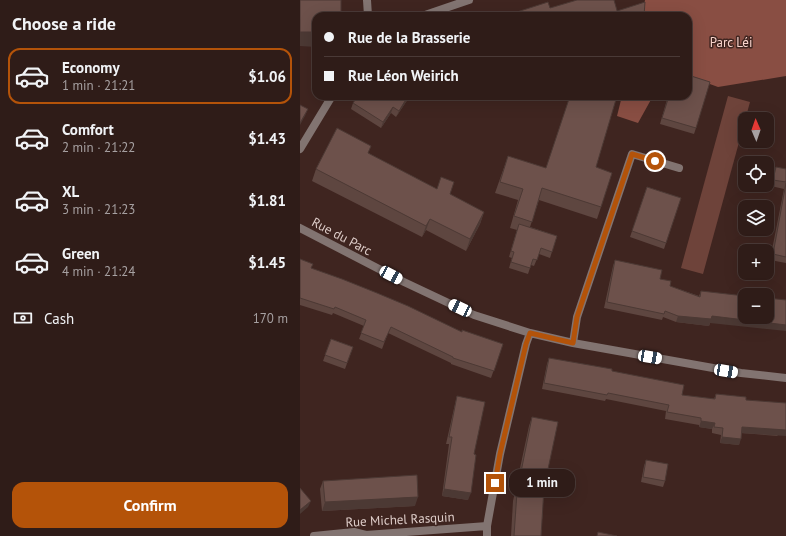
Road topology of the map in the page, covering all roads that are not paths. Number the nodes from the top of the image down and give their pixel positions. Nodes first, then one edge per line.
1 (367, 0) edge
2 (469, 0) edge
3 (368, 12) edge
4 (434, 12) edge
5 (330, 100) edge
6 (300, 149) edge
7 (679, 168) dead end
8 (300, 228) edge
9 (530, 333) junction
10 (573, 343) junction
11 (786, 378) edge
12 (487, 526) junction
13 (314, 536) edge
14 (487, 536) edge

1 - 3 street
2 - 4 street
5 - 6 street
7 - 10 street
8 - 9 street, Rue du Parc
9 - 10 street, Rue du Parc
9 - 12 street
10 - 11 street, Rue du Parc
12 - 13 street, Rue Michel Rasquin
12 - 14 street

